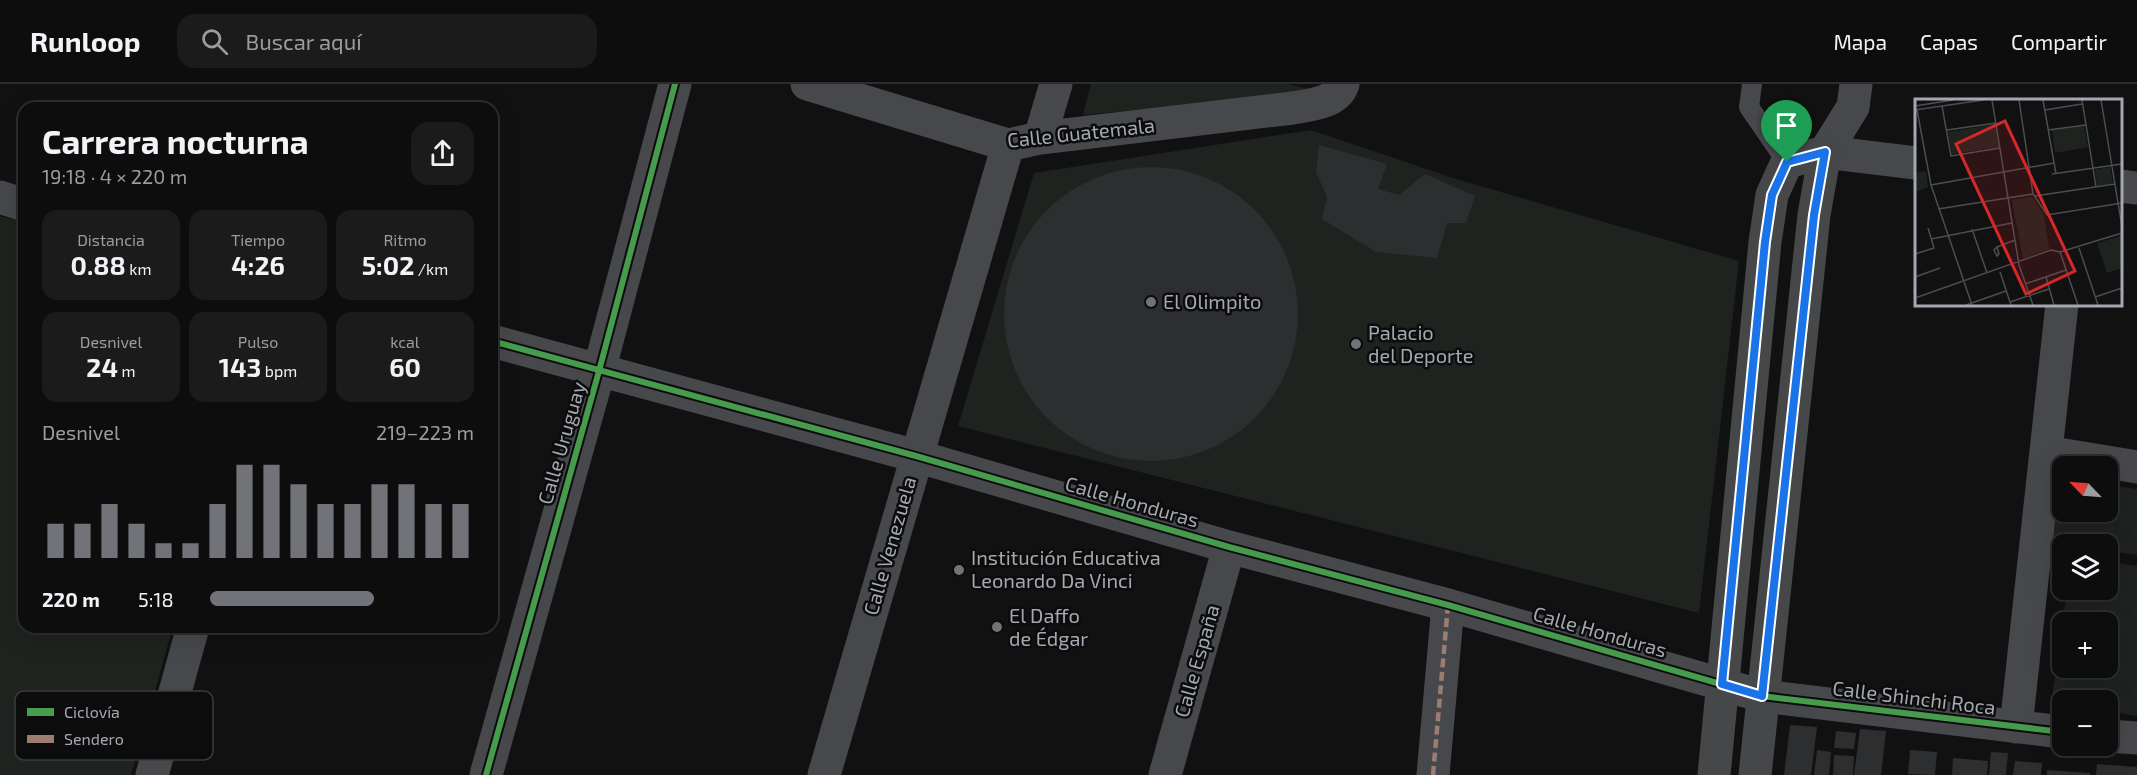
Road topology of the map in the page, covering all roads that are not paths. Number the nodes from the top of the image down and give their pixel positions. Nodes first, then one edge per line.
1 (675, 84) edge
2 (807, 84) edge
3 (1056, 84) edge
4 (1752, 84) edge
5 (1856, 84) edge
6 (1335, 93) edge
7 (1040, 138) junction
8 (1008, 145) junction
9 (1825, 152) junction
10 (1787, 162) junction
11 (1915, 163) edge
12 (2122, 186) edge
13 (2137, 188) edge
14 (0, 197) edge
15 (18, 203) edge
16 (2061, 306) edge
17 (498, 343) edge
18 (599, 371) junction
19 (2046, 452) junction
20 (916, 456) junction
21 (2137, 467) edge
22 (1228, 547) junction
23 (1448, 605) junction
24 (190, 633) edge
25 (1722, 684) junction
26 (175, 691) edge
27 (1762, 696) junction
28 (2016, 727) junction
29 (2052, 731) edge
30 (2118, 737) edge
31 (2137, 738) edge
32 (156, 760) edge
33 (152, 775) edge
34 (486, 775) edge
35 (824, 775) edge
36 (1165, 775) edge
37 (1433, 775) edge
38 (1714, 775) edge
39 (1755, 775) edge

1 - 18 street, Calle Uruguay
2 - 8 street, Calle Guatemala
3 - 7 street
4 - 10 lane
5 - 9 street
6 - 7 street, Calle Guatemala
7 - 8 street, Calle Guatemala
8 - 20 street, Calle Venezuela
9 - 10 main road
9 - 11 street
9 - 27 main road
10 - 25 main road
12 - 13 street
14 - 15 street
16 - 19 street
17 - 18 street, Calle Honduras
18 - 20 street, Calle Honduras
18 - 34 street, Calle Uruguay
19 - 21 street
19 - 28 street
20 - 22 street, Calle Honduras
20 - 35 street, Calle Venezuela
22 - 23 street, Calle Honduras
22 - 36 street, Calle España
23 - 25 street, Calle Honduras
23 - 37 street
24 - 26 street
25 - 27 street, Calle Honduras
25 - 38 main road
27 - 28 street, Calle Shinchi Roca
27 - 39 main road
28 - 29 street, Calle Shinchi Roca
30 - 31 street
32 - 33 street

